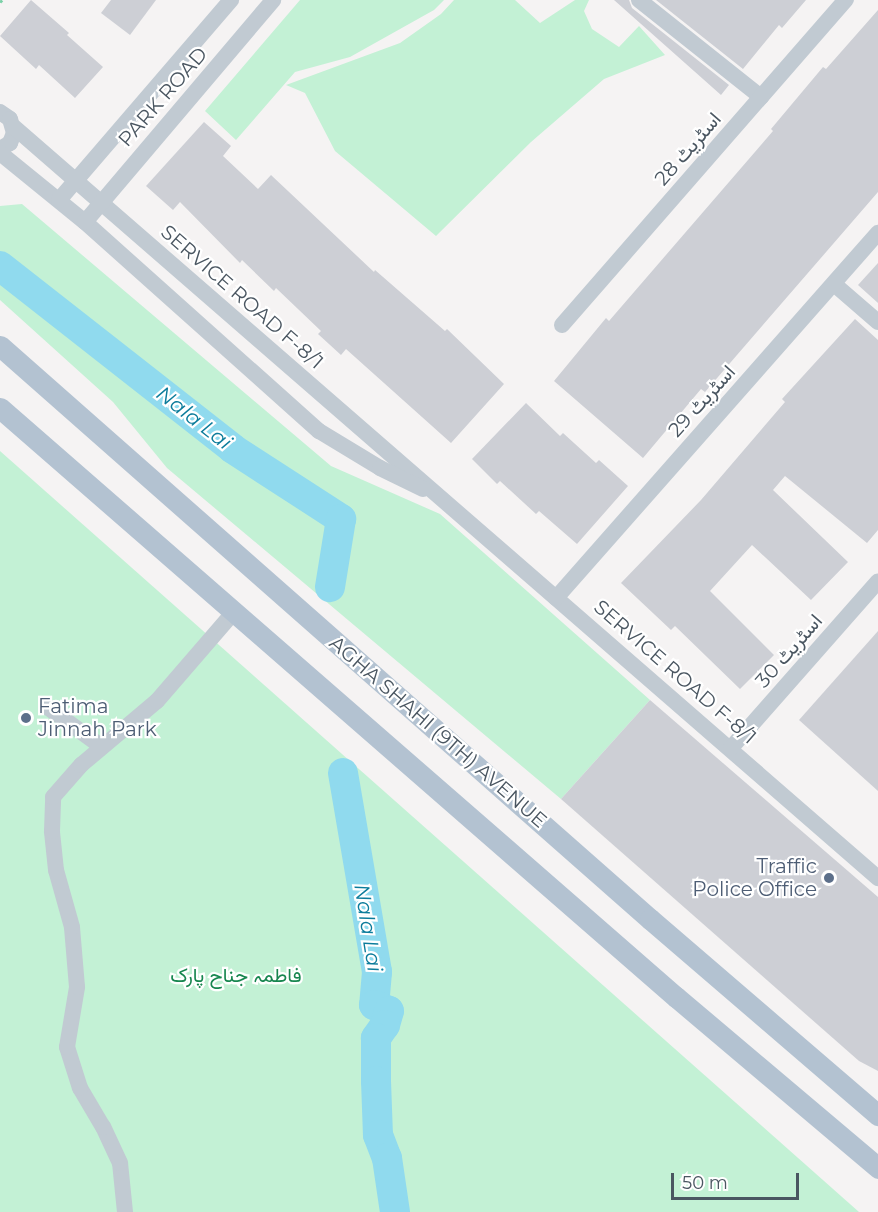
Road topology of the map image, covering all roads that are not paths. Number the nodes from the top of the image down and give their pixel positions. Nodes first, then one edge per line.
1 (231, 0) edge
2 (273, 0) edge
3 (639, 0) edge
4 (846, 0) edge
5 (761, 97) junction
6 (1, 112) edge
7 (14, 127) junction
8 (0, 151) edge
9 (76, 182) junction
10 (59, 200) junction
11 (100, 203) junction
12 (85, 222) junction
13 (878, 233) edge
14 (834, 284) junction
15 (878, 322) edge
16 (562, 325) dead end
17 (0, 346) edge
18 (0, 408) edge
19 (443, 499) junction
20 (878, 581) edge
21 (556, 598) junction
22 (233, 613) junction
23 (46, 706) dead end
24 (102, 747) junction
25 (731, 748) junction
26 (878, 878) edge
27 (878, 1115) edge
28 (878, 1168) edge
29 (124, 1212) edge

1 - 9 street, PARK ROAD
2 - 11 street, PARK ROAD
3 - 5 street
4 - 5 street, اسٹریٹ 28
5 - 16 street, اسٹریٹ 28
6 - 7 street, SERVICE ROAD F-8/1
7 - 8 street
7 - 9 street, SERVICE ROAD F-8/1
8 - 10 street, SERVICE ROAD F-8/1
9 - 10 street, PARK ROAD
9 - 11 street, SERVICE ROAD F-8/1
10 - 12 street, SERVICE ROAD F-8/1
11 - 12 street, PARK ROAD
11 - 19 street, SERVICE ROAD F-8/1
12 - 19 street, SERVICE ROAD F-8/1
13 - 14 street, اسٹریٹ 29
14 - 15 street
14 - 21 street, اسٹریٹ 29
17 - 27 main road, AGHA SHAHI (9TH) AVENUE
18 - 22 main road
19 - 21 street, SERVICE ROAD F-8/1
20 - 25 street, اسٹریٹ 30
21 - 25 street, SERVICE ROAD F-8/1
22 - 24 street
22 - 28 main road
23 - 24 street
24 - 29 street
25 - 26 street, SERVICE ROAD F-8/1

